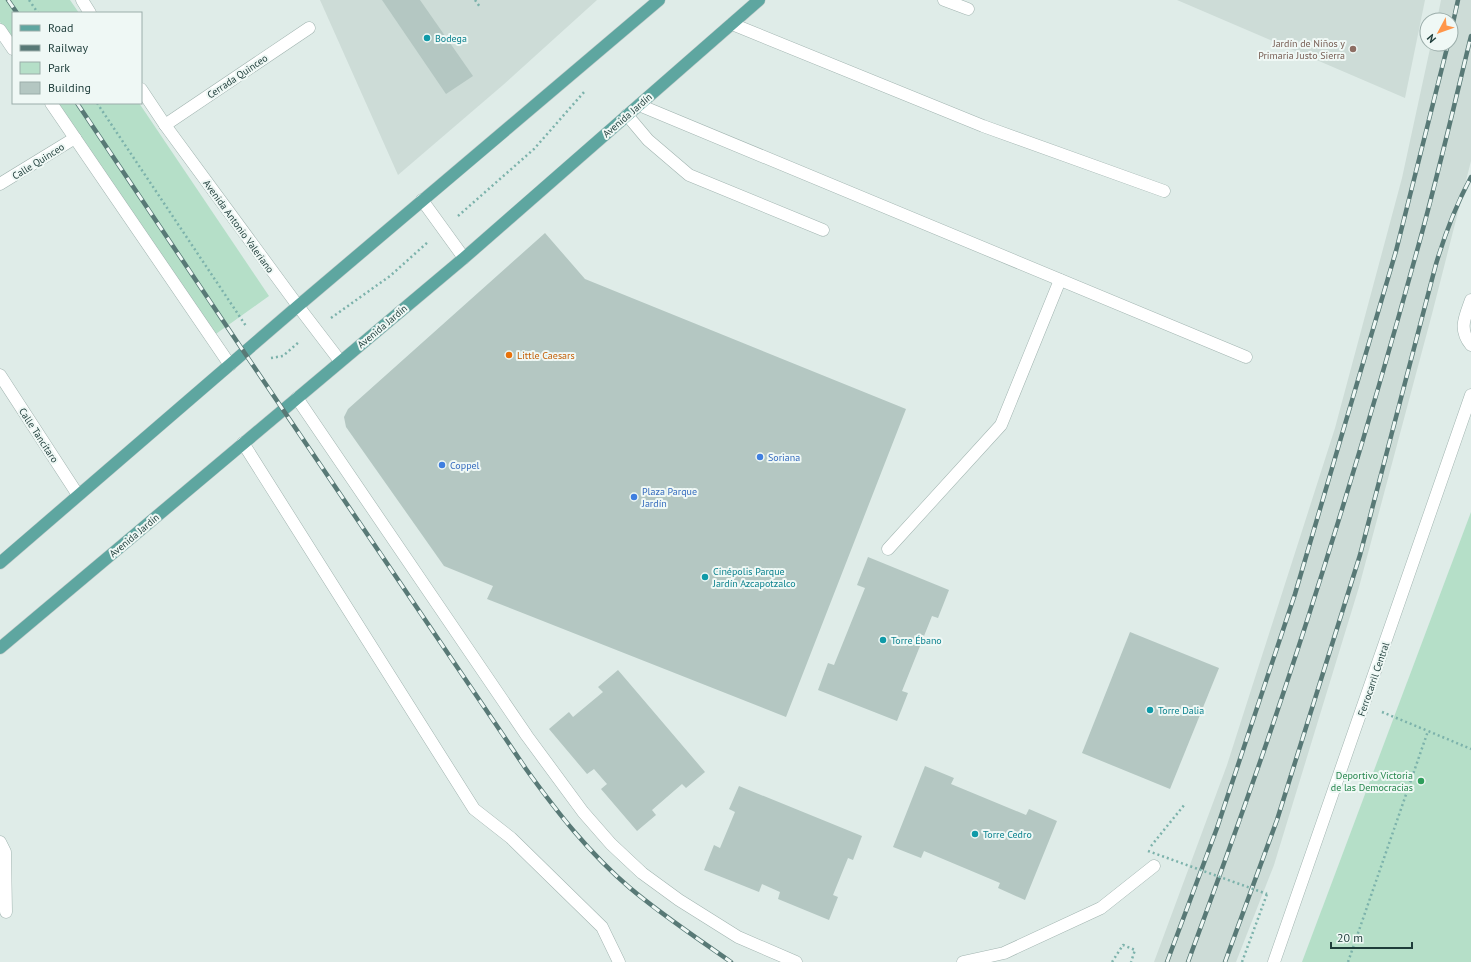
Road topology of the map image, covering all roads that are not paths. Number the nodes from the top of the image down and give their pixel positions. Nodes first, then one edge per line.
1 (82, 0) edge
2 (659, 0) edge
3 (759, 0) edge
4 (944, 0) edge
5 (968, 9) dead end
6 (89, 12) edge
7 (732, 24) junction
8 (309, 28) dead end
9 (0, 30) edge
10 (12, 48) edge
11 (142, 90) edge
12 (52, 104) edge
13 (639, 105) junction
14 (626, 115) junction
15 (165, 125) junction
16 (75, 138) junction
17 (0, 184) edge
18 (1164, 191) dead end
19 (422, 200) junction
20 (823, 230) dead end
21 (464, 258) junction
22 (1060, 280) junction
23 (1471, 300) edge
24 (298, 306) junction
25 (1471, 345) edge
26 (1246, 357) dead end
27 (340, 361) junction
28 (230, 365) junction
29 (0, 375) edge
30 (1471, 395) edge
31 (297, 398) junction
32 (243, 443) junction
33 (78, 495) junction
34 (888, 549) dead end
35 (0, 563) edge
36 (0, 648) edge
37 (0, 842) edge
38 (1154, 866) dead end
39 (6, 912) dead end
40 (619, 962) edge
41 (796, 962) edge
42 (963, 962) edge
43 (1274, 962) edge

1 - 6 street
2 - 19 main road
3 - 7 main road, Avenida Jardín
4 - 5 street
7 - 13 main road, Avenida Jardín
7 - 18 street
8 - 15 street, Cerrada Quinceo
9 - 10 street
11 - 15 street, Avenida Antonio Valeriano
12 - 16 street
13 - 14 main road, Avenida Jardín
13 - 22 street
14 - 20 street
14 - 21 main road, Avenida Jardín
15 - 24 street, Avenida Antonio Valeriano
16 - 17 street, Calle Quinceo
16 - 28 street
19 - 21 street
19 - 24 main road
21 - 27 main road, Avenida Jardín
22 - 26 street
22 - 34 street
23 - 25 street
24 - 27 street, Avenida Antonio Valeriano
24 - 28 main road
27 - 31 main road, Avenida Jardín
28 - 33 main road
29 - 33 street, Calle Tancítaro
30 - 43 street, Ferrocarril Central
31 - 32 main road, Avenida Jardín
31 - 41 street
32 - 36 main road, Avenida Jardín
32 - 40 street
33 - 35 main road
37 - 39 street
38 - 42 street

